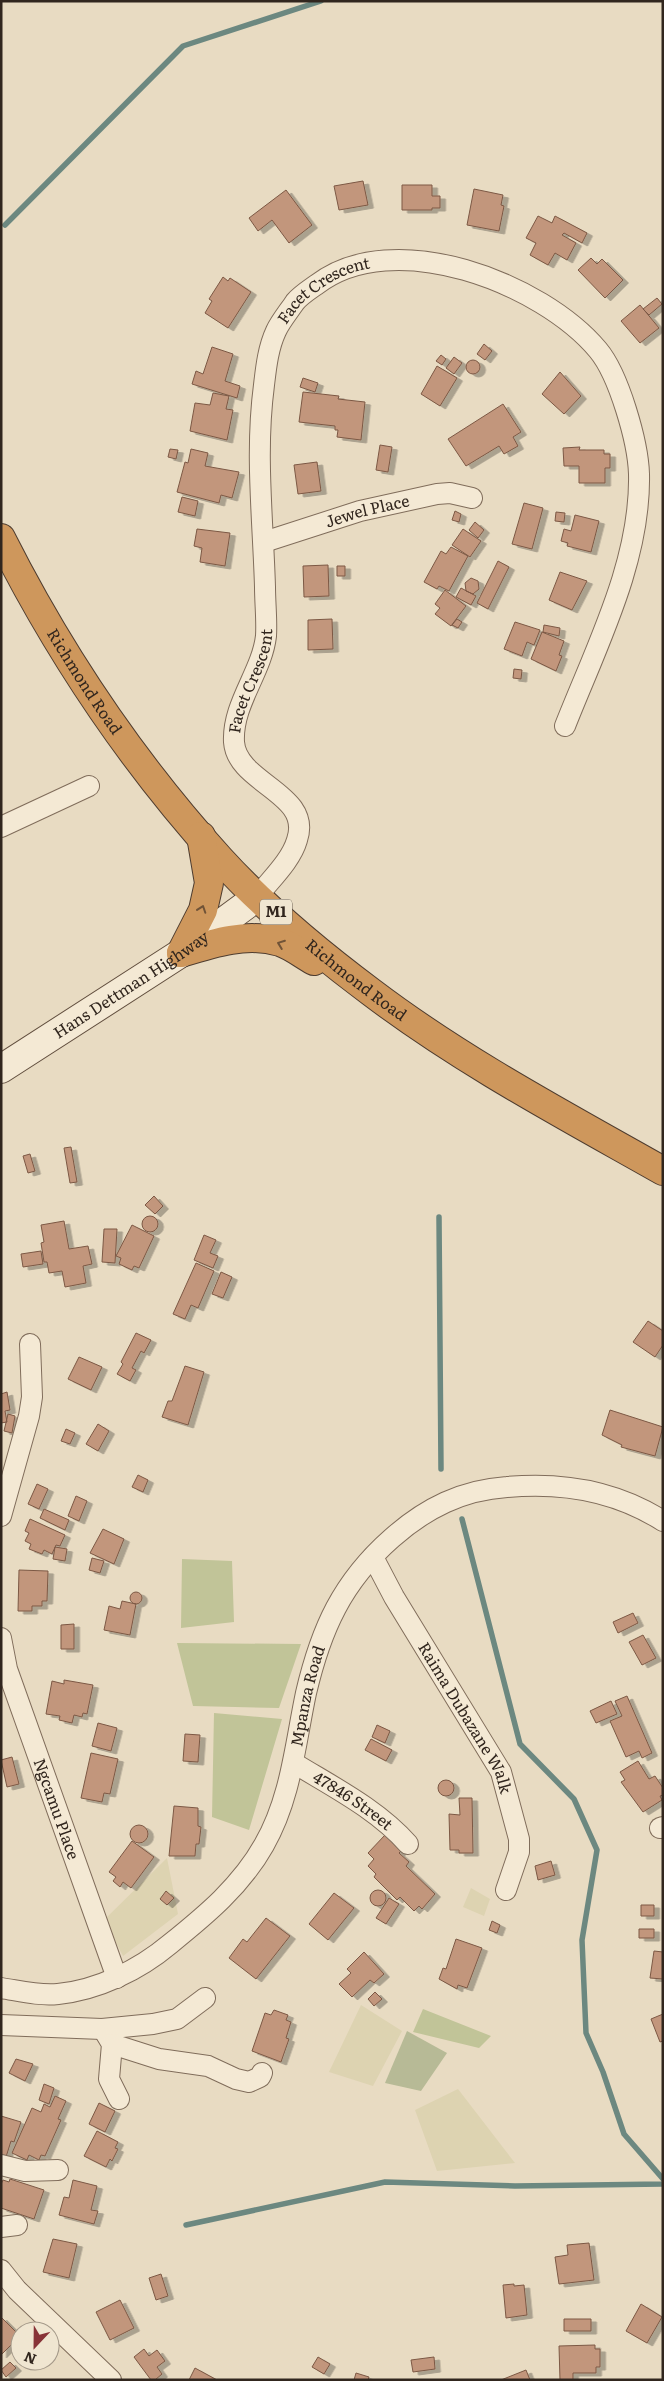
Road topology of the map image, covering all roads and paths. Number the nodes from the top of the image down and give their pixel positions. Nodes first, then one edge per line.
1 (472, 498) dead end
2 (1, 538) edge
3 (264, 542) junction
4 (565, 726) dead end
5 (89, 786) dead end
6 (1, 827) edge
7 (201, 836) junction
8 (258, 897) junction
9 (181, 953) junction
10 (370, 992) junction
11 (1, 1069) edge
12 (663, 1172) edge
13 (30, 1344) dead end
14 (1, 1516) edge
15 (663, 1521) edge
16 (373, 1556) junction
17 (1, 1638) edge
18 (294, 1763) junction
19 (408, 1844) dead end
20 (506, 1890) dead end
21 (117, 1978) junction
22 (1, 1988) edge
23 (205, 1998) dead end
24 (1, 2025) edge
25 (107, 2036) junction
26 (262, 2073) dead end
27 (119, 2099) dead end
28 (1, 2165) edge
29 (58, 2170) dead end
30 (1, 2270) edge
31 (111, 2380) edge

1 - 3 street, Jewel Place
2 - 7 highway, Richmond Road / M1
3 - 4 street, Facet Crescent
3 - 8 street, Facet Crescent
5 - 6 street
7 - 8 highway, Richmond Road / M1
9 -> 7 highway
8 - 9 street, Hans Dettman Highway
8 - 10 highway, Richmond Road / M1
10 -> 9 highway
9 - 11 street, Hans Dettman Highway
10 - 12 highway, Richmond Road / M1
13 - 14 street
15 - 16 street, Mpanza Road
16 - 18 street, Mpanza Road
16 - 20 street, Raima Dubazane Walk
17 - 21 street, Ngcamu Place
18 - 19 street, 47846 Street
18 - 21 street, Mpanza Road
21 - 22 street, Mpanza Road
23 - 25 street
24 - 25 street
25 - 26 street
25 - 27 street
28 - 29 street
30 - 31 street

